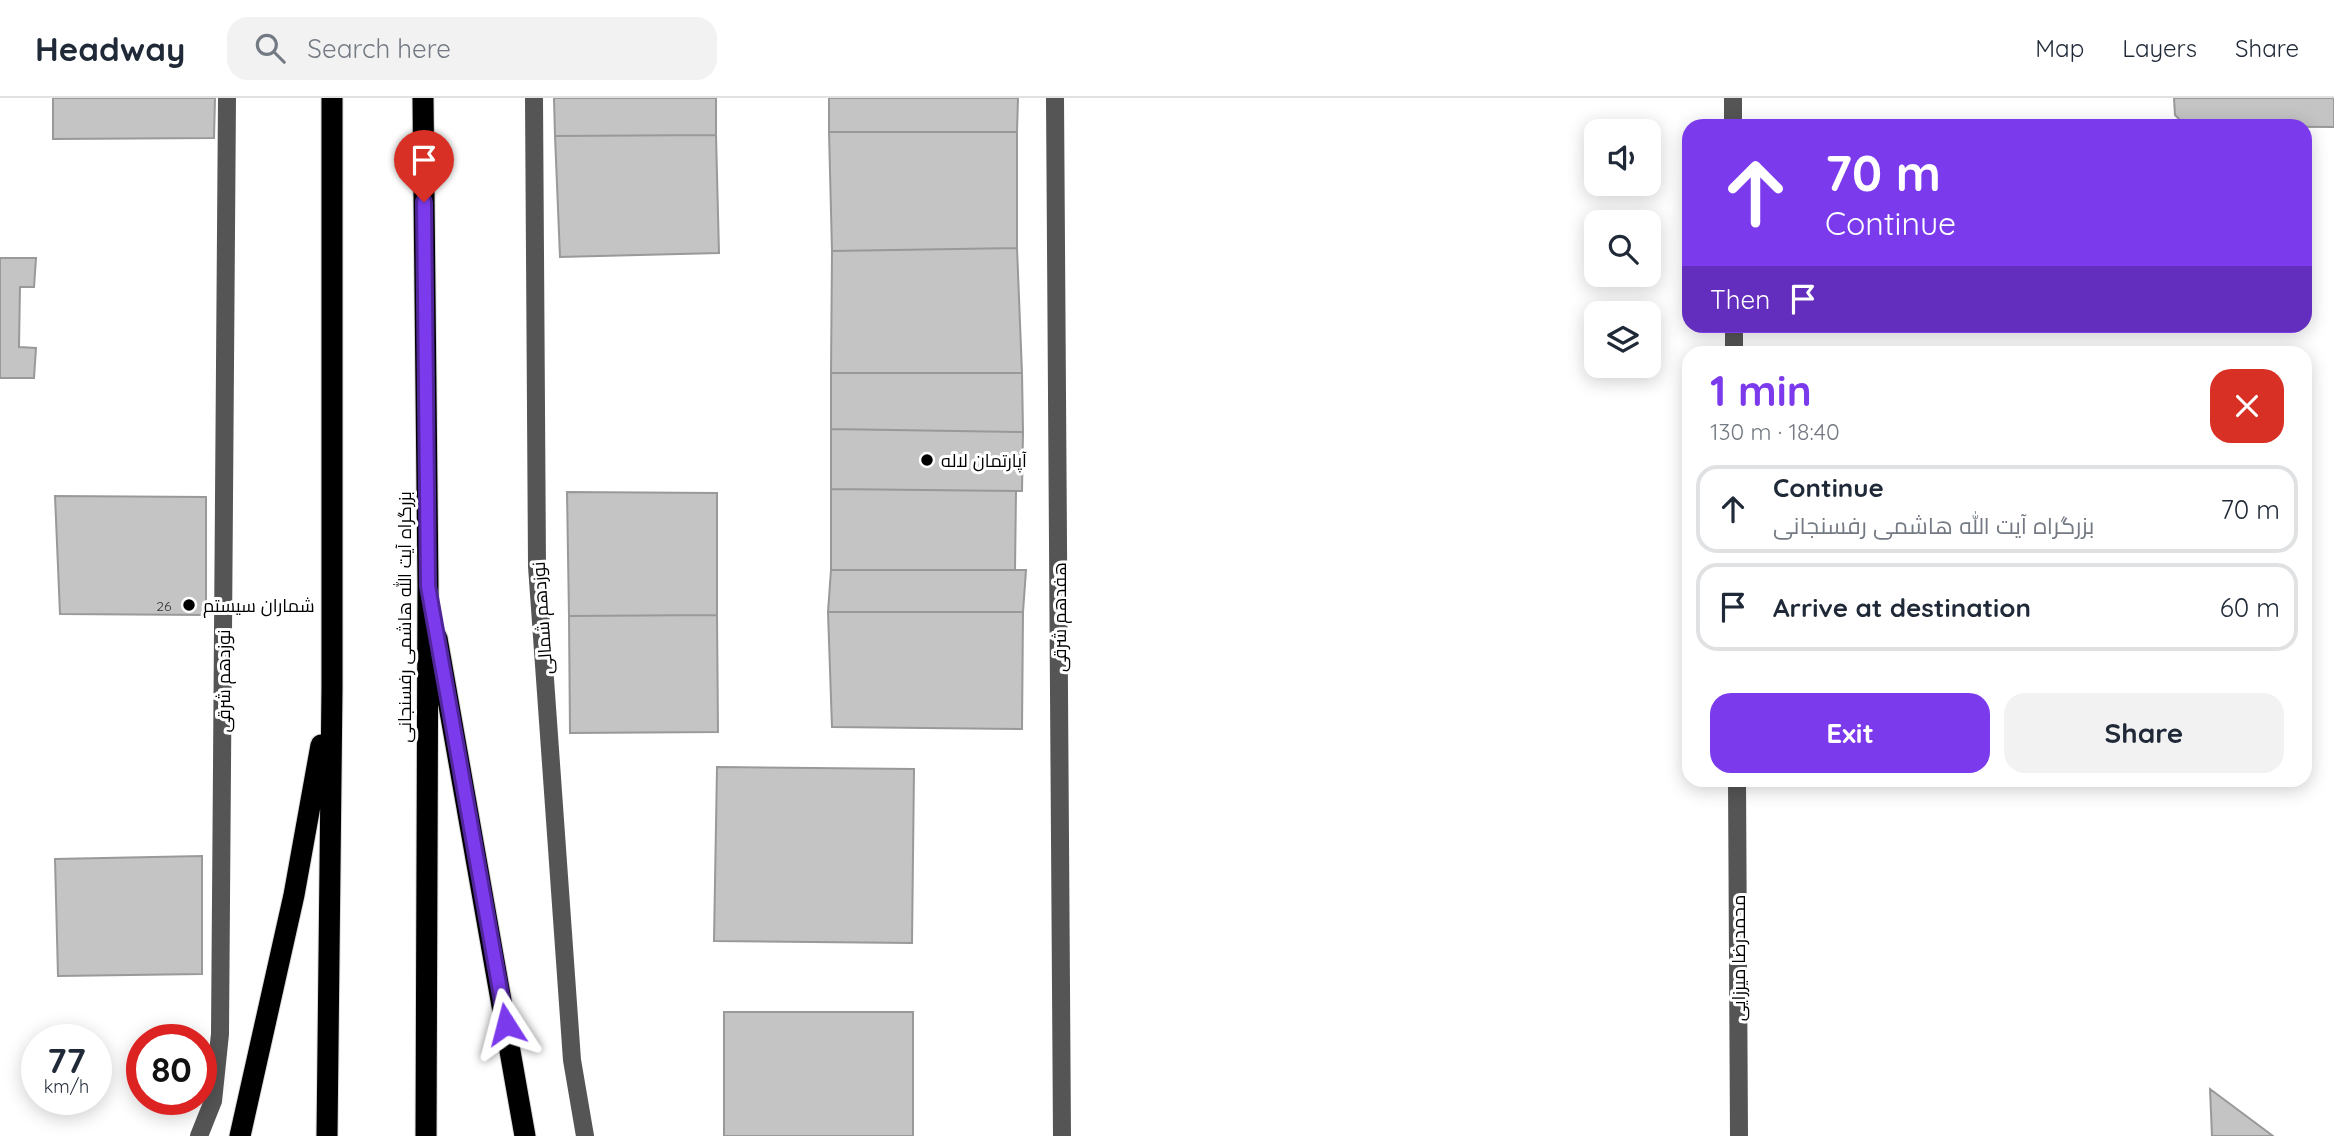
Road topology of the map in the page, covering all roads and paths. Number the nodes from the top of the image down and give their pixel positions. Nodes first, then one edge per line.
1 (227, 98) edge
2 (332, 98) edge
3 (424, 98) edge
4 (534, 98) edge
5 (1055, 98) edge
6 (1733, 98) edge
7 (1733, 119) edge
8 (428, 586) junction
9 (332, 688) junction
10 (1737, 787) edge
11 (199, 1136) edge
12 (240, 1136) edge
13 (327, 1136) edge
14 (426, 1136) edge
15 (525, 1136) edge
16 (585, 1136) edge
17 (1062, 1136) edge
18 (1740, 1136) edge

1 - 11 street, نوزدهم شرقی
2 - 9 highway
3 - 8 highway, بزرگراه آیت الله هاشمی رفسنجانی
4 - 16 street, نوزدهم شمالی
5 - 17 street, هفدهم شرقی
6 - 7 street
8 - 14 highway, بزرگراه آیت الله هاشمی رفسنجانی
8 - 15 highway
9 - 12 highway
9 - 13 highway
10 - 18 street, محمدرضا میرزایی

